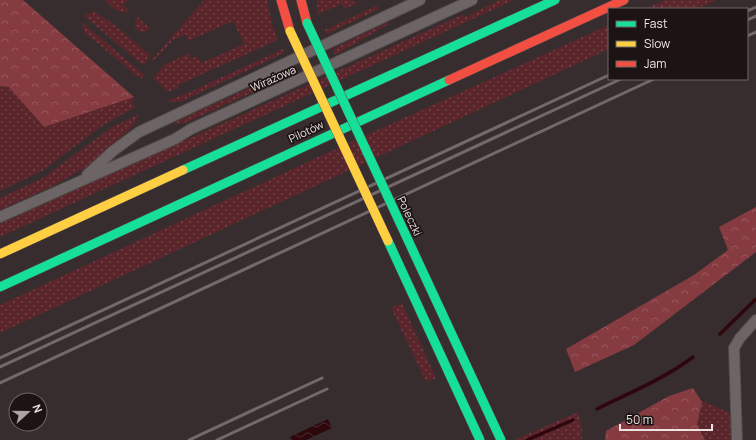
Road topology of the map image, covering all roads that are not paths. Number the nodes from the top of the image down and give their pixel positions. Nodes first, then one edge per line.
1 (281, 0) edge
2 (301, 0) edge
3 (420, 0) edge
4 (472, 0) edge
5 (555, 0) edge
6 (624, 0) edge
7 (85, 178) junction
8 (0, 217) edge
9 (0, 254) edge
10 (0, 287) edge
11 (756, 320) edge
12 (480, 440) edge
13 (501, 440) edge
14 (737, 440) edge

1 - 12 main road, bridge
2 - 13 main road, Poleczki, bridge
3 - 7 street, Wirażowa
4 - 7 street, Wirażowa
5 - 9 main road, Pilotów
6 - 10 main road, Pilotów
7 - 8 street, Wirażowa
11 - 14 street

